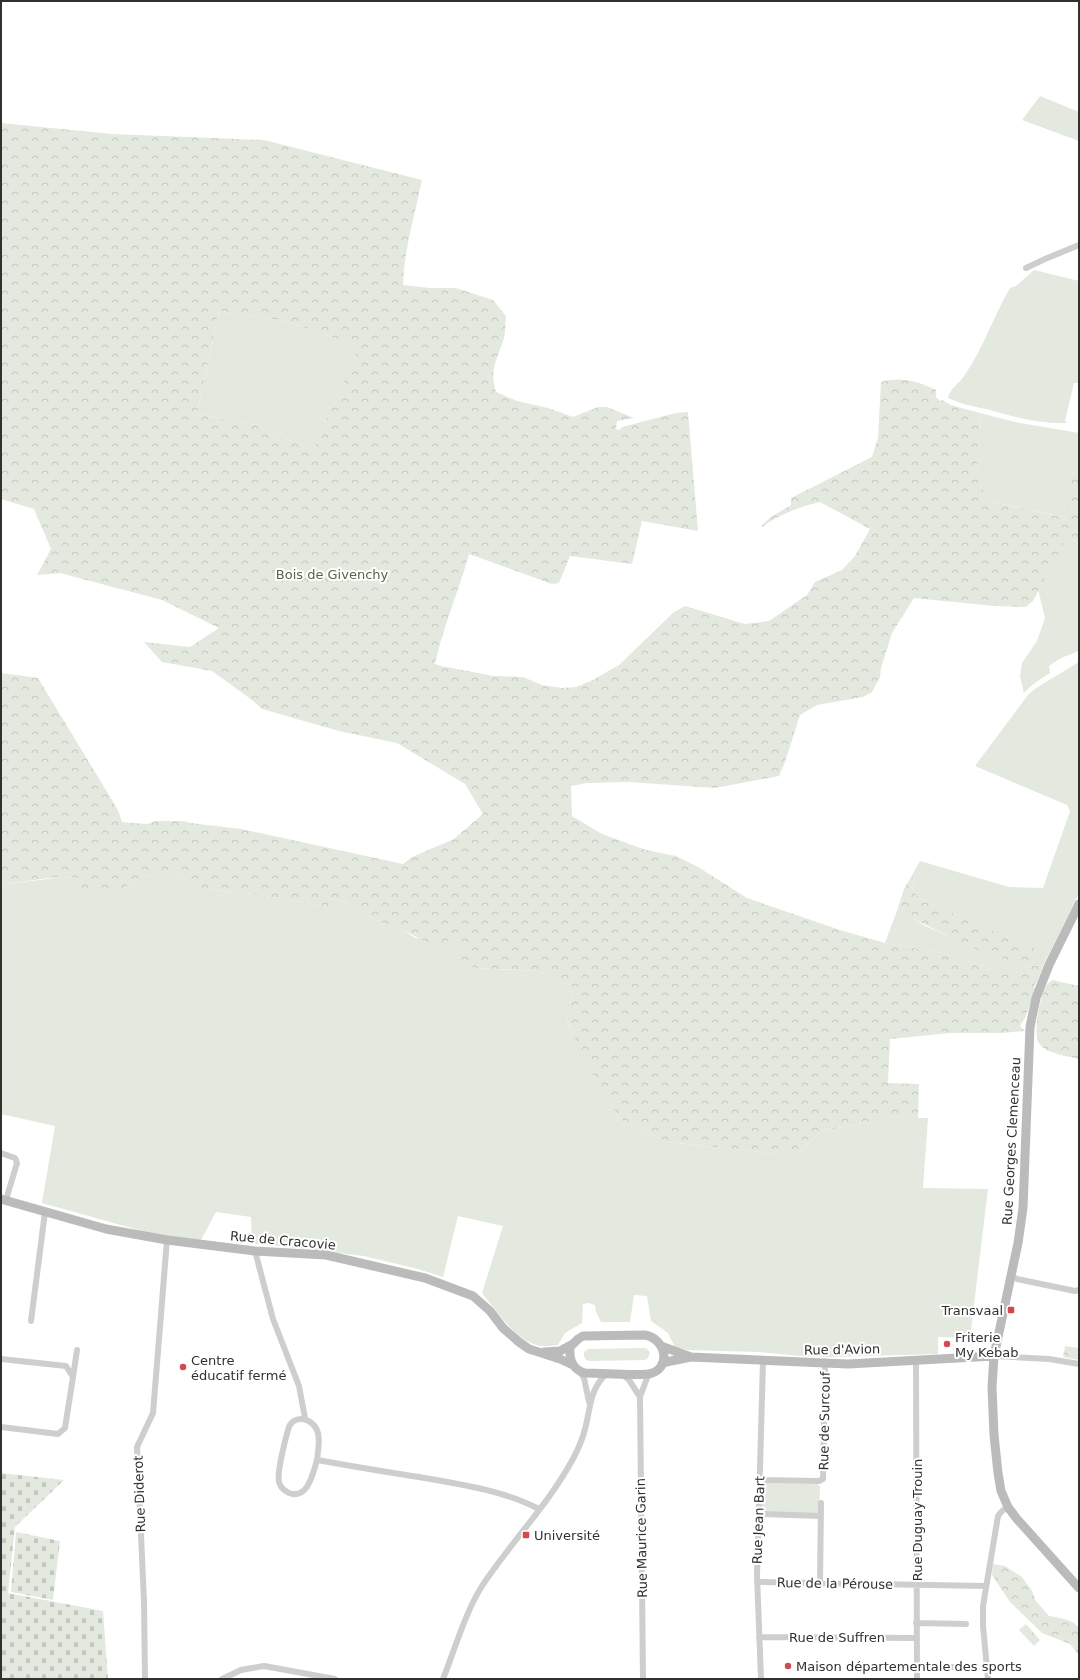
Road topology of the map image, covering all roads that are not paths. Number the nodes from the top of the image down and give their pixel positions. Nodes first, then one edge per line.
1 (1079, 245) edge
2 (1026, 268) dead end
3 (1079, 904) edge
4 (1, 1153) edge
5 (4, 1199) edge
6 (45, 1212) junction
7 (167, 1240) junction
8 (255, 1251) junction
9 (1012, 1276) junction
10 (1079, 1290) edge
11 (31, 1321) dead end
12 (573, 1344) junction
13 (661, 1346) junction
14 (77, 1350) dead end
15 (540, 1352) junction
16 (994, 1356) junction
17 (691, 1357) junction
18 (1, 1359) edge
19 (763, 1361) junction
20 (916, 1361) junction
21 (662, 1364) junction
22 (825, 1364) junction
23 (1079, 1364) edge
24 (576, 1368) junction
25 (651, 1373) junction
26 (606, 1374) junction
27 (622, 1374) junction
28 (73, 1377) junction
29 (640, 1397) junction
30 (589, 1405) junction
31 (305, 1418) junction
32 (1, 1427) edge
33 (317, 1460) junction
34 (760, 1480) junction
35 (821, 1503) dead end
36 (1008, 1507) junction
37 (539, 1509) junction
38 (759, 1514) junction
39 (821, 1516) junction
40 (757, 1582) junction
41 (820, 1584) junction
42 (918, 1584) junction
43 (986, 1586) junction
44 (1079, 1588) edge
45 (916, 1623) junction
46 (966, 1624) dead end
47 (759, 1637) junction
48 (916, 1638) junction
49 (917, 1666) junction
50 (956, 1667) dead end
51 (145, 1679) edge
52 (222, 1679) edge
53 (334, 1679) edge
54 (443, 1679) edge
55 (643, 1679) edge
56 (761, 1679) edge
57 (917, 1679) edge
58 (988, 1679) edge

1 - 2 street
3 - 9 street, Rue Georges Clemenceau
4 - 5 street
5 - 6 street, Rue de Cracovie
6 - 7 street, Rue de Cracovie
6 - 11 street
7 - 8 street, Rue de Cracovie
7 - 51 street, Rue Diderot
8 - 15 street, Rue de Cracovie
8 - 31 street
9 - 10 street
9 - 16 street, Rue Georges Clemenceau
12 - 13 street, Rue de Cracovie
12 - 15 street, Rue de Cracovie
12 - 24 street
13 - 17 street, Rue d'Avion
13 - 21 street
14 - 28 street
15 - 24 street, Rue de Cracovie
16 - 20 street, Rue d'Avion
16 - 23 street
16 - 36 street, Rue Georges Clemenceau
17 - 19 street, Rue d'Avion
17 - 21 street, Rue d'Avion
18 - 28 street
19 - 22 street, Rue d'Avion
19 - 34 street, Rue Jean Bart
20 - 22 street, Rue d'Avion
20 - 42 street, Rue Duguay Trouin
21 - 25 street
22 - 34 street, Rue de Surcouf
24 - 26 street, Rue de Cracovie
24 - 30 street
25 - 27 street, Rue de Cracovie
25 - 29 street, Rue Maurice Garin
26 - 27 street, Rue de Cracovie
26 - 30 street
27 - 29 street
28 - 32 street
29 - 55 street, Rue Maurice Garin
30 - 37 street
31 - 33 street
31 - 33 street
33 - 37 street
34 - 38 street, Rue Jean Bart
35 - 39 street
36 - 43 street
36 - 44 street, Rue Georges Clemenceau
37 - 54 street
38 - 39 street
38 - 40 street, Rue Jean Bart
39 - 41 street
40 - 41 street, Rue de la Pérouse
40 - 47 street, Rue Jean Bart
41 - 42 street, Rue de la Pérouse
42 - 43 street, Rue de la Pérouse
42 - 45 street, Rue Duguay Trouin
43 - 58 street
45 - 46 street
45 - 48 street, Rue Duguay Trouin
47 - 48 street, Rue de Suffren
47 - 56 street, Rue Jean Bart
48 - 49 street, Rue Duguay Trouin
49 - 50 street
49 - 57 street, Rue Duguay Trouin
52 - 53 street

